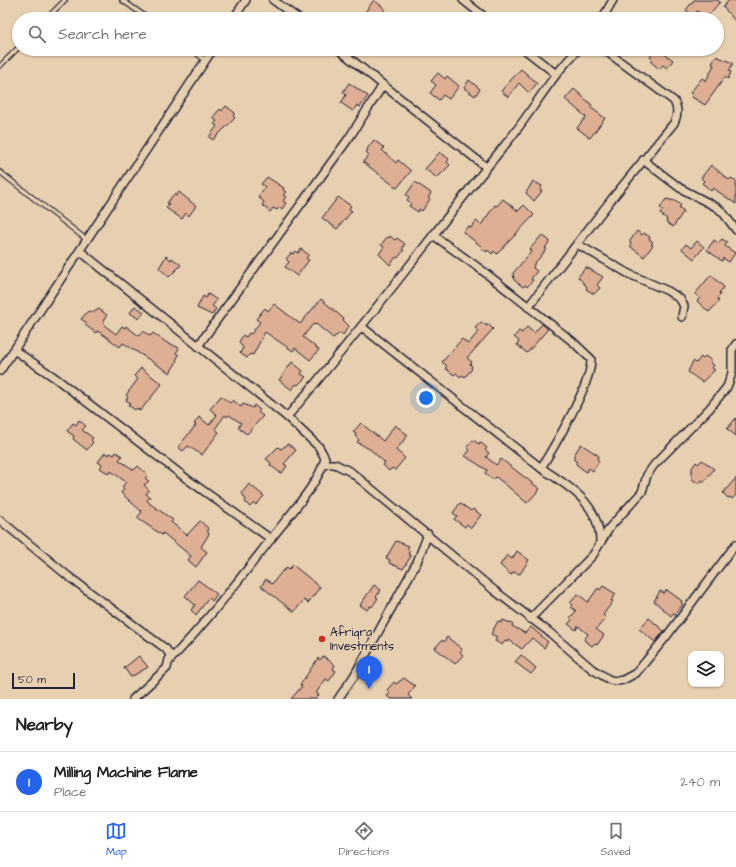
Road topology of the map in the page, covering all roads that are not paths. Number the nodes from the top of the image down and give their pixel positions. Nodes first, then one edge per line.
1 (65, 0) edge
2 (122, 0) edge
3 (246, 0) edge
4 (273, 0) edge
5 (463, 0) edge
6 (611, 1) edge
7 (53, 12) edge
8 (139, 12) edge
9 (238, 12) edge
10 (289, 12) edge
11 (478, 12) edge
12 (606, 12) edge
13 (12, 54) edge
14 (200, 56) edge
15 (208, 56) edge
16 (347, 56) edge
17 (533, 56) edge
18 (573, 56) edge
19 (613, 56) edge
20 (205, 60) junction
21 (0, 66) edge
22 (556, 74) junction
23 (383, 85) junction
24 (643, 160) junction
25 (486, 167) junction
26 (0, 172) edge
27 (736, 230) edge
28 (433, 235) junction
29 (87, 240) junction
30 (577, 244) junction
31 (80, 251) junction
32 (528, 307) junction
33 (682, 317) dead end
34 (362, 327) junction
35 (736, 344) edge
36 (198, 346) junction
37 (14, 350) junction
38 (0, 372) edge
39 (287, 417) junction
40 (324, 464) junction
41 (541, 468) junction
42 (0, 520) edge
43 (428, 534) junction
44 (271, 539) junction
45 (600, 542) junction
46 (736, 544) edge
47 (530, 619) junction
48 (169, 661) junction
49 (133, 699) edge
50 (338, 699) edge

1 - 7 lane
2 - 8 lane
3 - 9 street
4 - 10 street
5 - 11 street
6 - 12 street
13 - 21 lane
14 - 20 lane
15 - 20 street
16 - 23 street
17 - 22 street
18 - 22 street
19 - 24 street
20 - 29 street
22 - 25 street
23 - 25 street
23 - 36 street
24 - 27 street
24 - 30 street
25 - 28 street
26 - 29 lane
28 - 32 street
28 - 34 street
29 - 31 street
30 - 32 street
30 - 33 street
31 - 36 street
31 - 37 street
32 - 41 street
34 - 39 street
34 - 41 street
35 - 45 street
36 - 39 street
37 - 38 street
37 - 44 street
39 - 40 street
40 - 43 street
40 - 44 street
41 - 45 street
42 - 48 street
43 - 47 street
43 - 50 street
44 - 48 street
45 - 47 street
46 - 47 street
48 - 49 street

